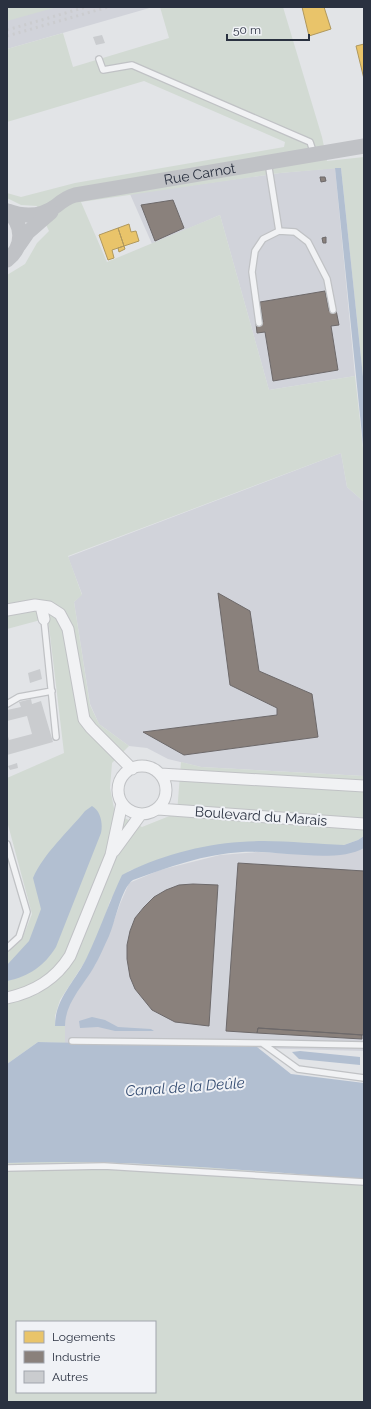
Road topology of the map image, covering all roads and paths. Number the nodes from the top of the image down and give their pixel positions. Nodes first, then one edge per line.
1 (99, 59) dead end
2 (364, 146) edge
3 (314, 154) junction
4 (268, 161) junction
5 (55, 207) junction
6 (7, 211) edge
7 (279, 231) junction
8 (19, 245) junction
9 (7, 260) edge
10 (333, 310) dead end
11 (259, 322) dead end
12 (41, 606) junction
13 (7, 610) edge
14 (44, 620) joint
15 (52, 691) junction
16 (7, 704) edge
17 (56, 737) dead end
18 (132, 769) junction
19 (160, 774) junction
20 (364, 786) edge
21 (122, 803) junction
22 (158, 808) junction
23 (141, 814) junction
24 (364, 824) edge
25 (7, 844) edge
26 (111, 855) junction
27 (7, 948) edge
28 (7, 998) edge
29 (72, 1041) dead end
30 (262, 1043) junction
31 (364, 1045) edge
32 (364, 1078) edge
33 (7, 1168) edge
34 (364, 1182) edge

1 - 3 lane
2 - 3 street, Rue Carnot
3 - 4 street, Rue Carnot
4 - 5 street, Rue Carnot
4 - 7 lane
5 - 6 street, Rue Carnot
5 - 8 street, Rue Carnot
6 - 8 street
7 - 10 lane
7 - 11 lane
8 - 9 street, Rue Carnot
12 - 13 street
12 - 14 street
12 - 18 street
14 - 15 lane
15 - 16 lane
15 - 17 lane
18 - 19 street
18 - 21 street
19 - 20 street
19 - 22 street
21 - 23 street
21 - 26 street
22 - 23 street
22 - 24 street, Boulevard du Marais
23 - 26 street
25 - 27 lane
26 - 28 street
29 - 30 lane
30 - 31 lane
30 - 32 lane
33 - 34 lane

